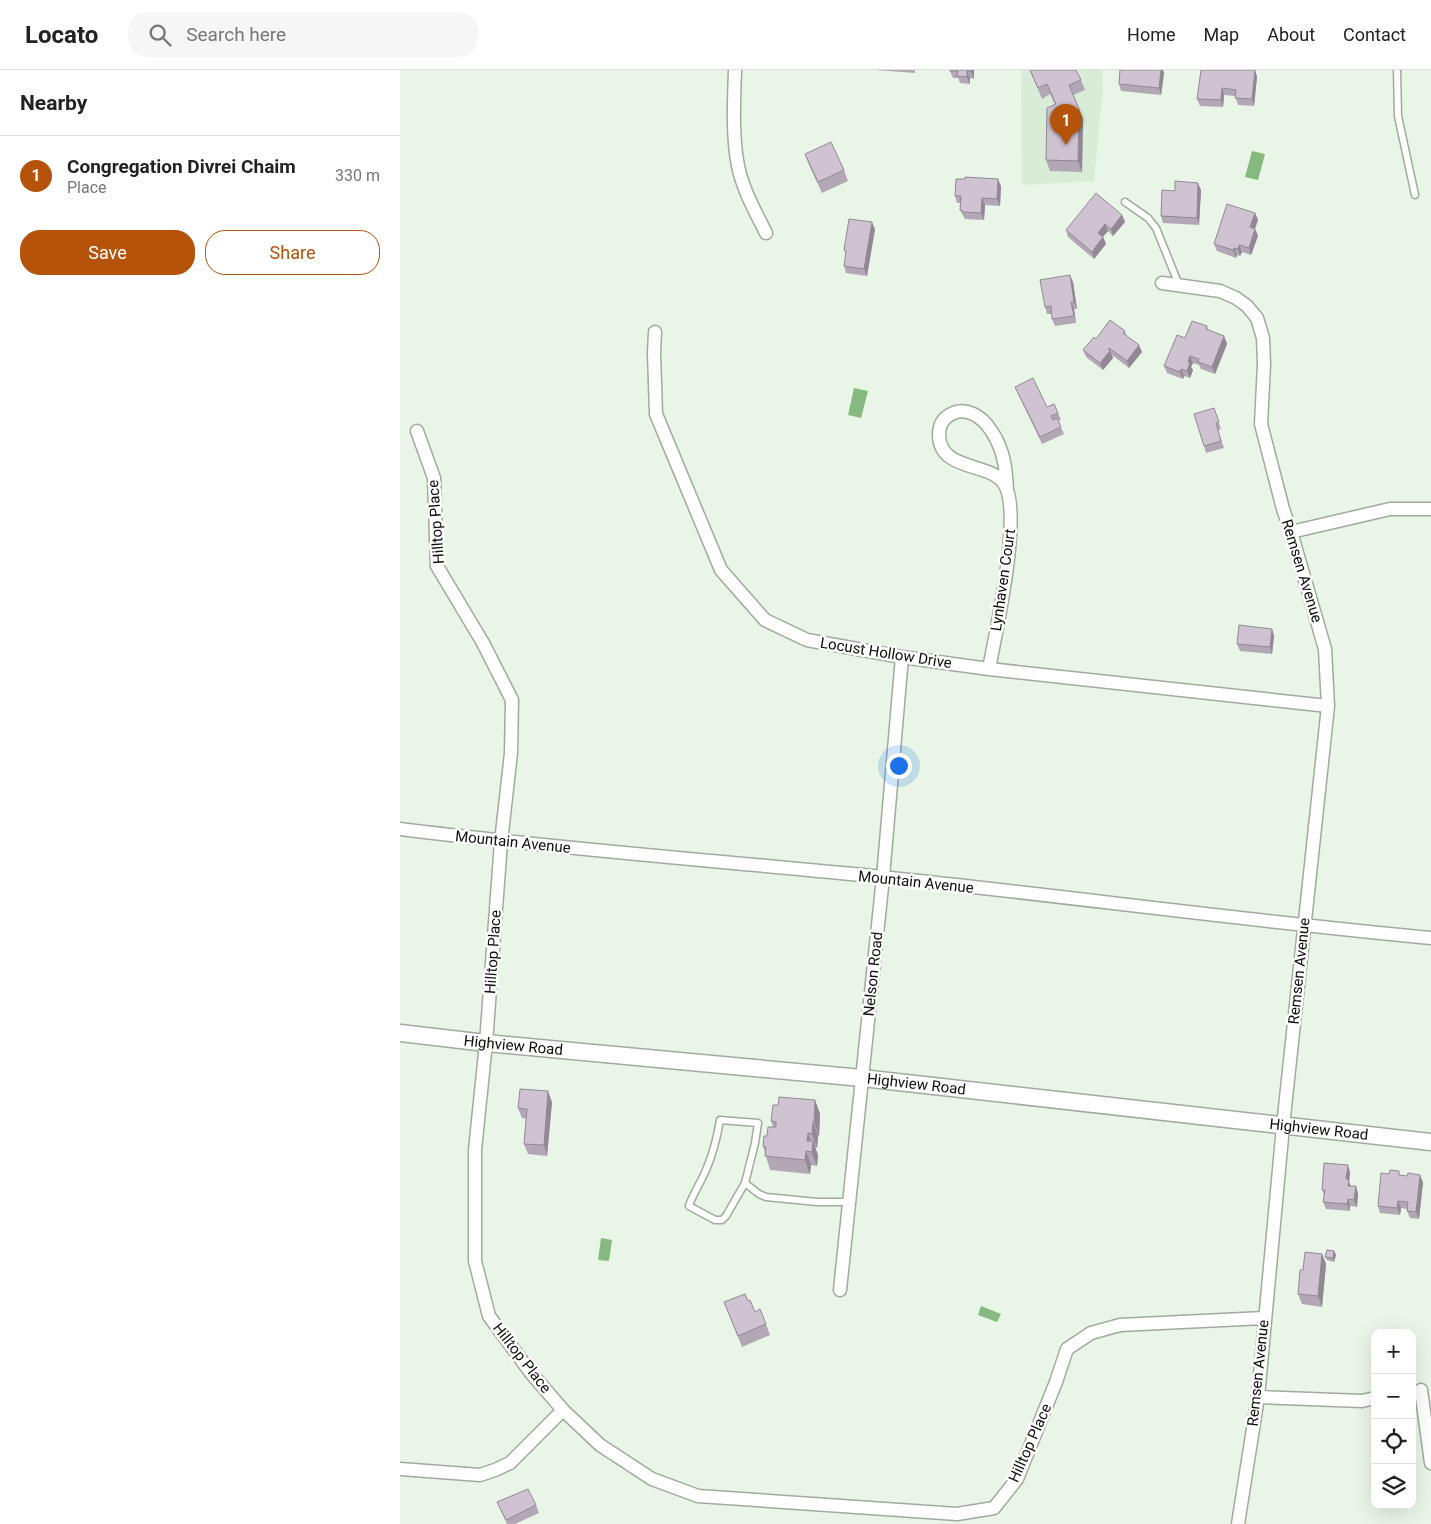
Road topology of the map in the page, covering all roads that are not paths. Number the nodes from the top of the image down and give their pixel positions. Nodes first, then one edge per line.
1 (736, 70) edge
2 (1397, 70) edge
3 (1415, 195) dead end
4 (1124, 202) dead end
5 (766, 233) dead end
6 (1162, 283) dead end
7 (1180, 286) junction
8 (655, 332) dead end
9 (417, 431) dead end
10 (1007, 490) junction
11 (1431, 509) edge
12 (1291, 532) junction
13 (902, 657) junction
14 (989, 669) junction
15 (1328, 706) junction
16 (400, 829) edge
17 (501, 842) junction
18 (883, 877) junction
19 (1304, 926) junction
20 (1431, 938) edge
21 (400, 1033) edge
22 (486, 1043) junction
23 (862, 1078) junction
24 (1283, 1126) junction
25 (1431, 1142) edge
26 (745, 1182) junction
27 (850, 1202) junction
28 (840, 1290) dead end
29 (1264, 1318) junction
30 (1421, 1390) edge
31 (1258, 1397) junction
32 (1371, 1399) edge
33 (563, 1410) junction
34 (1431, 1463) edge
35 (400, 1469) edge
36 (1238, 1524) edge

1 - 5 street
2 - 3 lane
4 - 7 lane
6 - 7 street, Remsen Avenue
7 - 12 street, Remsen Avenue
8 - 13 street, Locust Hollow Drive
9 - 17 street, Hilltop Place
10 - 10 street, Lynhaven Court
10 - 14 street, Lynhaven Court
11 - 12 street
12 - 15 street, Remsen Avenue
13 - 14 street, Locust Hollow Drive
13 - 18 street, Nelson Road
14 - 15 street, Locust Hollow Drive
15 - 19 street, Remsen Avenue
16 - 17 street, Mountain Avenue
17 - 18 street, Mountain Avenue
17 - 22 street, Hilltop Place
18 - 19 street, Mountain Avenue
18 - 23 street, Nelson Road
19 - 20 street, Mountain Avenue
19 - 24 street, Remsen Avenue
21 - 22 street, Highview Road
22 - 23 street, Highview Road
22 - 33 street, Hilltop Place
23 - 24 street, Highview Road
23 - 27 street, Nelson Road
24 - 25 street, Highview Road
24 - 29 street, Remsen Avenue
26 - 26 lane
26 - 27 lane
27 - 28 street, Nelson Road
29 - 31 street, Remsen Avenue
29 - 33 street, Hilltop Place
30 - 34 street
31 - 32 street
31 - 36 street, Remsen Avenue
33 - 35 street

